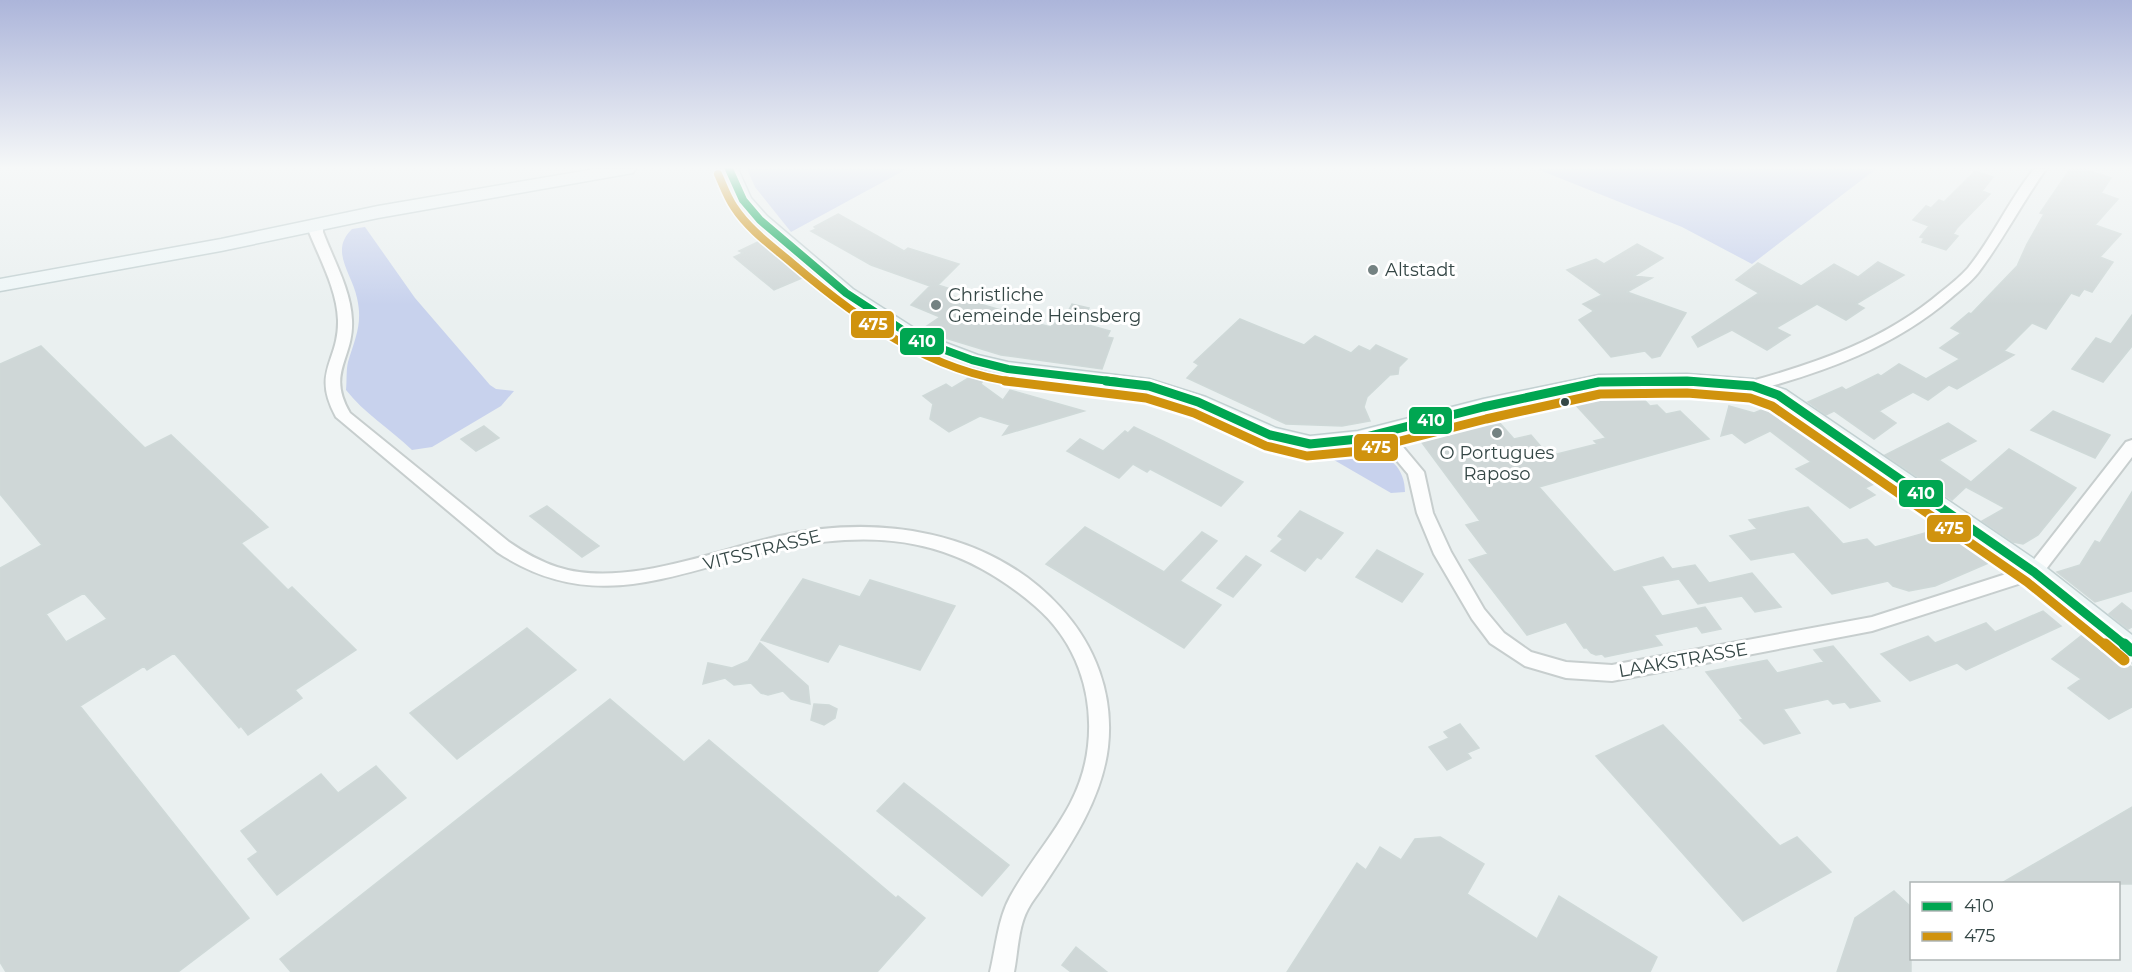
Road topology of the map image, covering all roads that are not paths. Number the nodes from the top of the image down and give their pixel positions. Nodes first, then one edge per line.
1 (367, 214) edge
2 (755, 214) edge
3 (2008, 214) edge
4 (317, 225) junction
5 (0, 285) edge
6 (1753, 386) junction
7 (1382, 433) junction
8 (2132, 447) edge
9 (2034, 572) junction
10 (2132, 651) edge
11 (1002, 972) edge

1 - 4 street
2 - 7 street
3 - 6 street
4 - 5 street
4 - 11 street, VITSSTRASSE
6 - 7 street
6 - 9 street
7 - 9 street, LAAKSTRASSE
8 - 9 street
9 - 10 street

